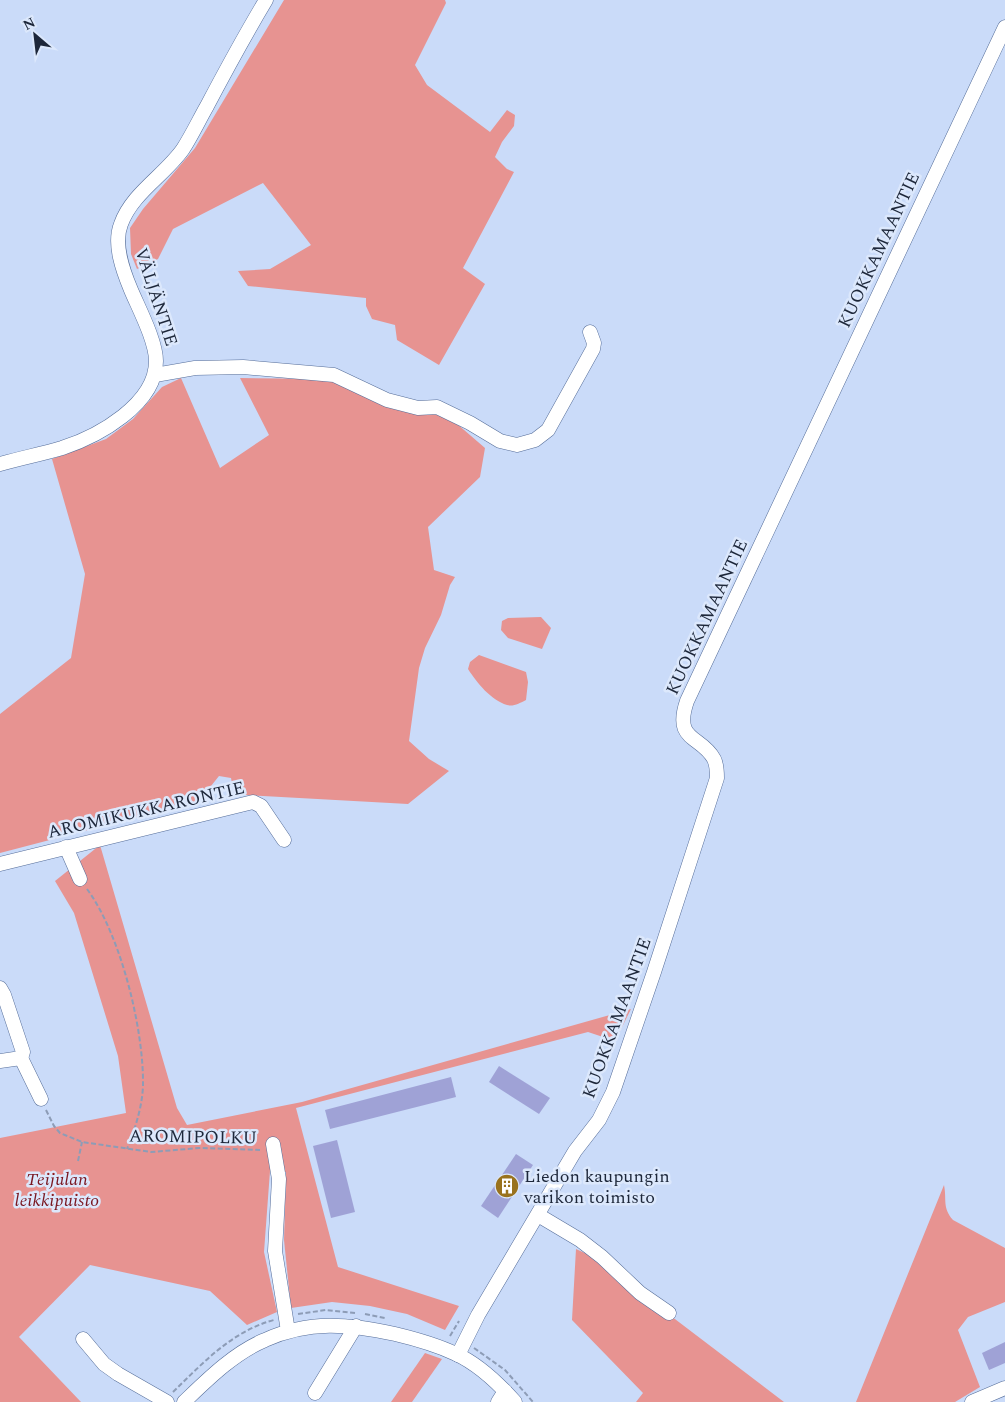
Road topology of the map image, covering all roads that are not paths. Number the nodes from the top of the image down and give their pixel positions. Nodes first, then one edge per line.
1 (266, 0) edge
2 (1005, 27) edge
3 (590, 332) dead end
4 (155, 375) junction
5 (0, 464) edge
6 (284, 840) dead end
7 (66, 847) junction
8 (0, 864) edge
9 (80, 879) road end
10 (0, 988) edge
11 (21, 1058) junction
12 (0, 1061) edge
13 (41, 1099) road end
14 (274, 1150) road end
15 (538, 1215) junction
16 (669, 1313) dead end
17 (356, 1326) junction
18 (288, 1332) junction
19 (83, 1339) dead end
20 (458, 1355) junction
21 (1005, 1388) edge
22 (315, 1392) dead end
23 (502, 1397) edge
24 (167, 1402) edge
25 (184, 1402) edge
26 (515, 1402) edge
27 (972, 1402) edge

1 - 4 street, VÄLJÄNTIE
2 - 15 street, KUOKKAMAANTIE
3 - 4 street
4 - 5 street
6 - 7 street, AROMIKUKKARONTIE
7 - 8 street, AROMIKUKKARONTIE
7 - 9 street
10 - 11 street
11 - 12 street
11 - 13 street
14 - 18 street
15 - 16 street
15 - 20 street, KUOKKAMAANTIE
17 - 18 street
17 - 20 street
17 - 22 street
18 - 25 street
19 - 24 street
20 - 23 street
21 - 27 street
23 - 26 street

